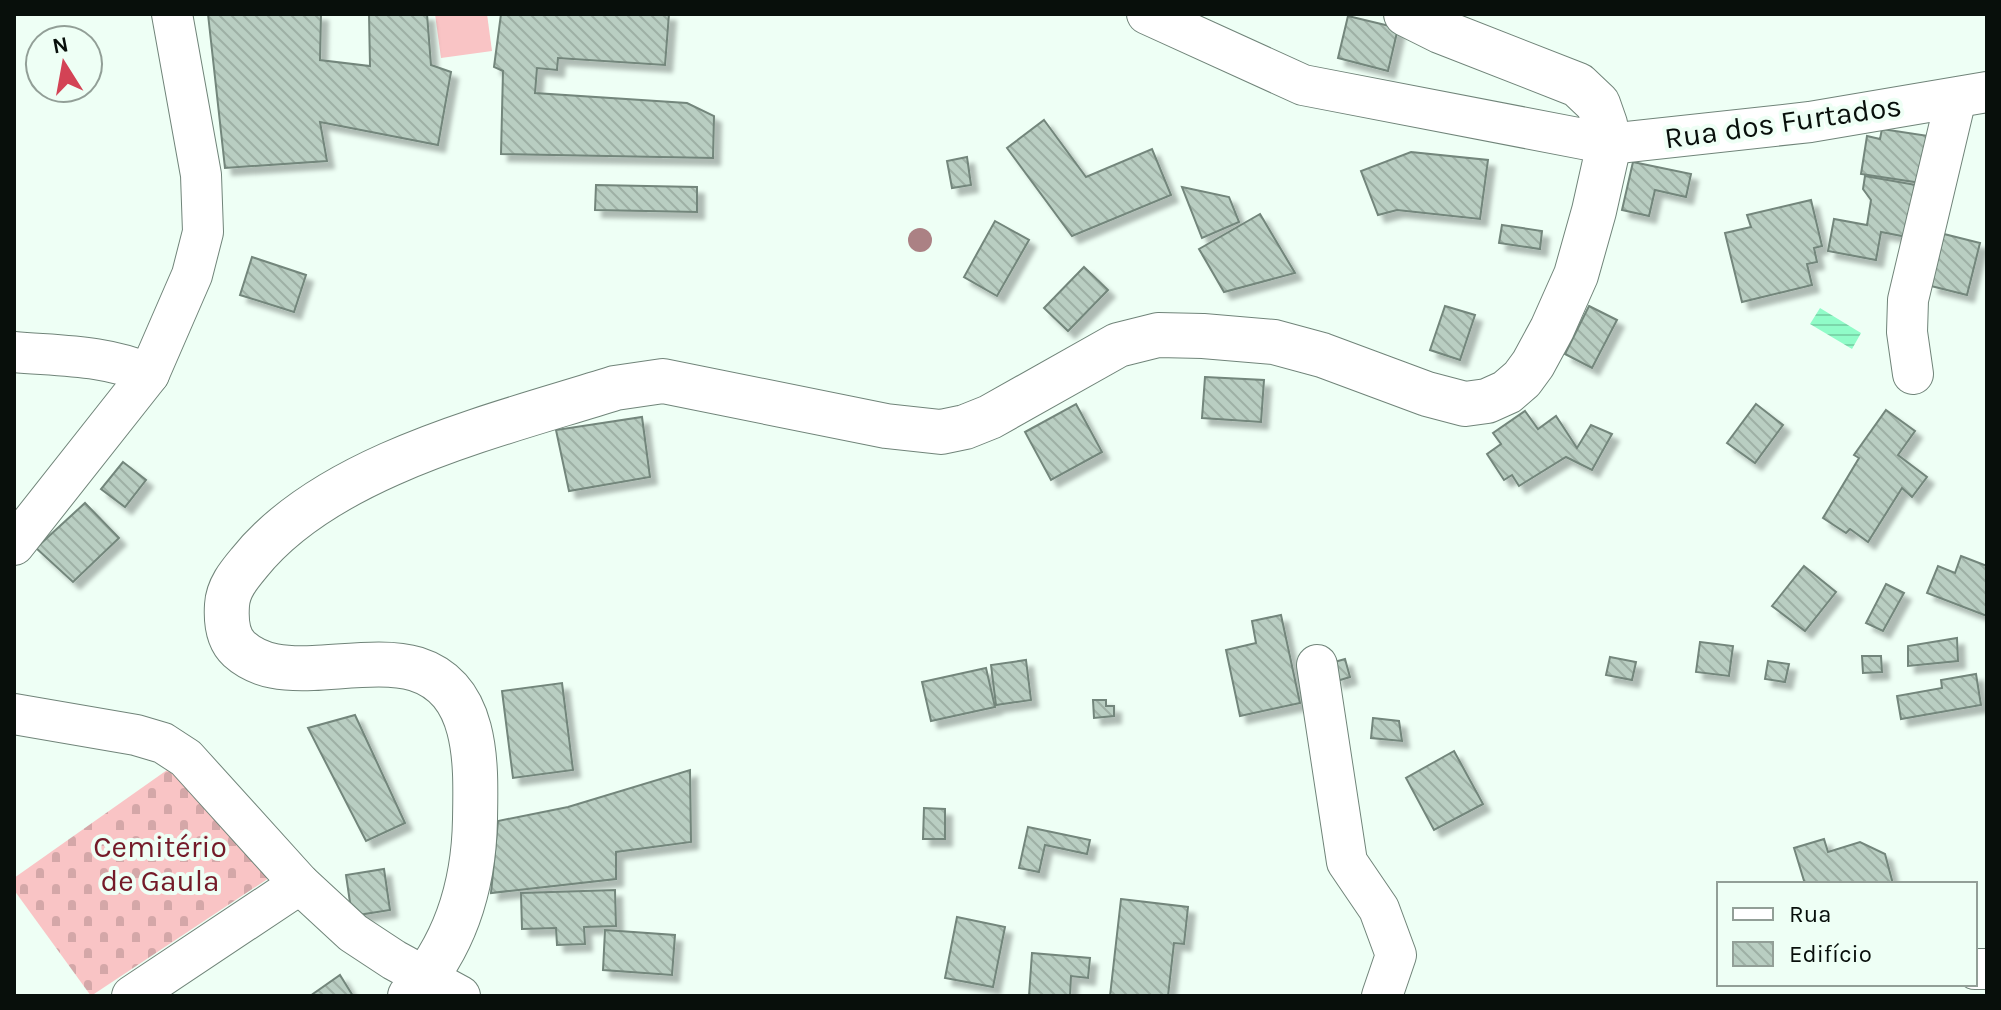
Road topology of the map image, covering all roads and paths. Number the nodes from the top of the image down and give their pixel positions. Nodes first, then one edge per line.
1 (172, 14) edge
2 (1147, 14) edge
3 (1406, 14) edge
4 (1972, 95) edge
5 (1609, 144) junction
6 (14, 352) edge
7 (149, 374) junction
8 (1913, 374) dead end
9 (14, 545) edge
10 (1317, 665) dead end
11 (14, 714) edge
12 (300, 884) junction
13 (432, 990) edge
14 (132, 996) edge
15 (1382, 996) edge

1 - 7 street
2 - 5 street, Rua dos Furtados
3 - 5 main road
4 - 5 street, Rua dos Furtados
4 - 8 street, Rua dos Furtados
5 - 13 main road
6 - 7 street
7 - 9 street
10 - 15 street
11 - 12 street
12 - 13 street
12 - 14 street

